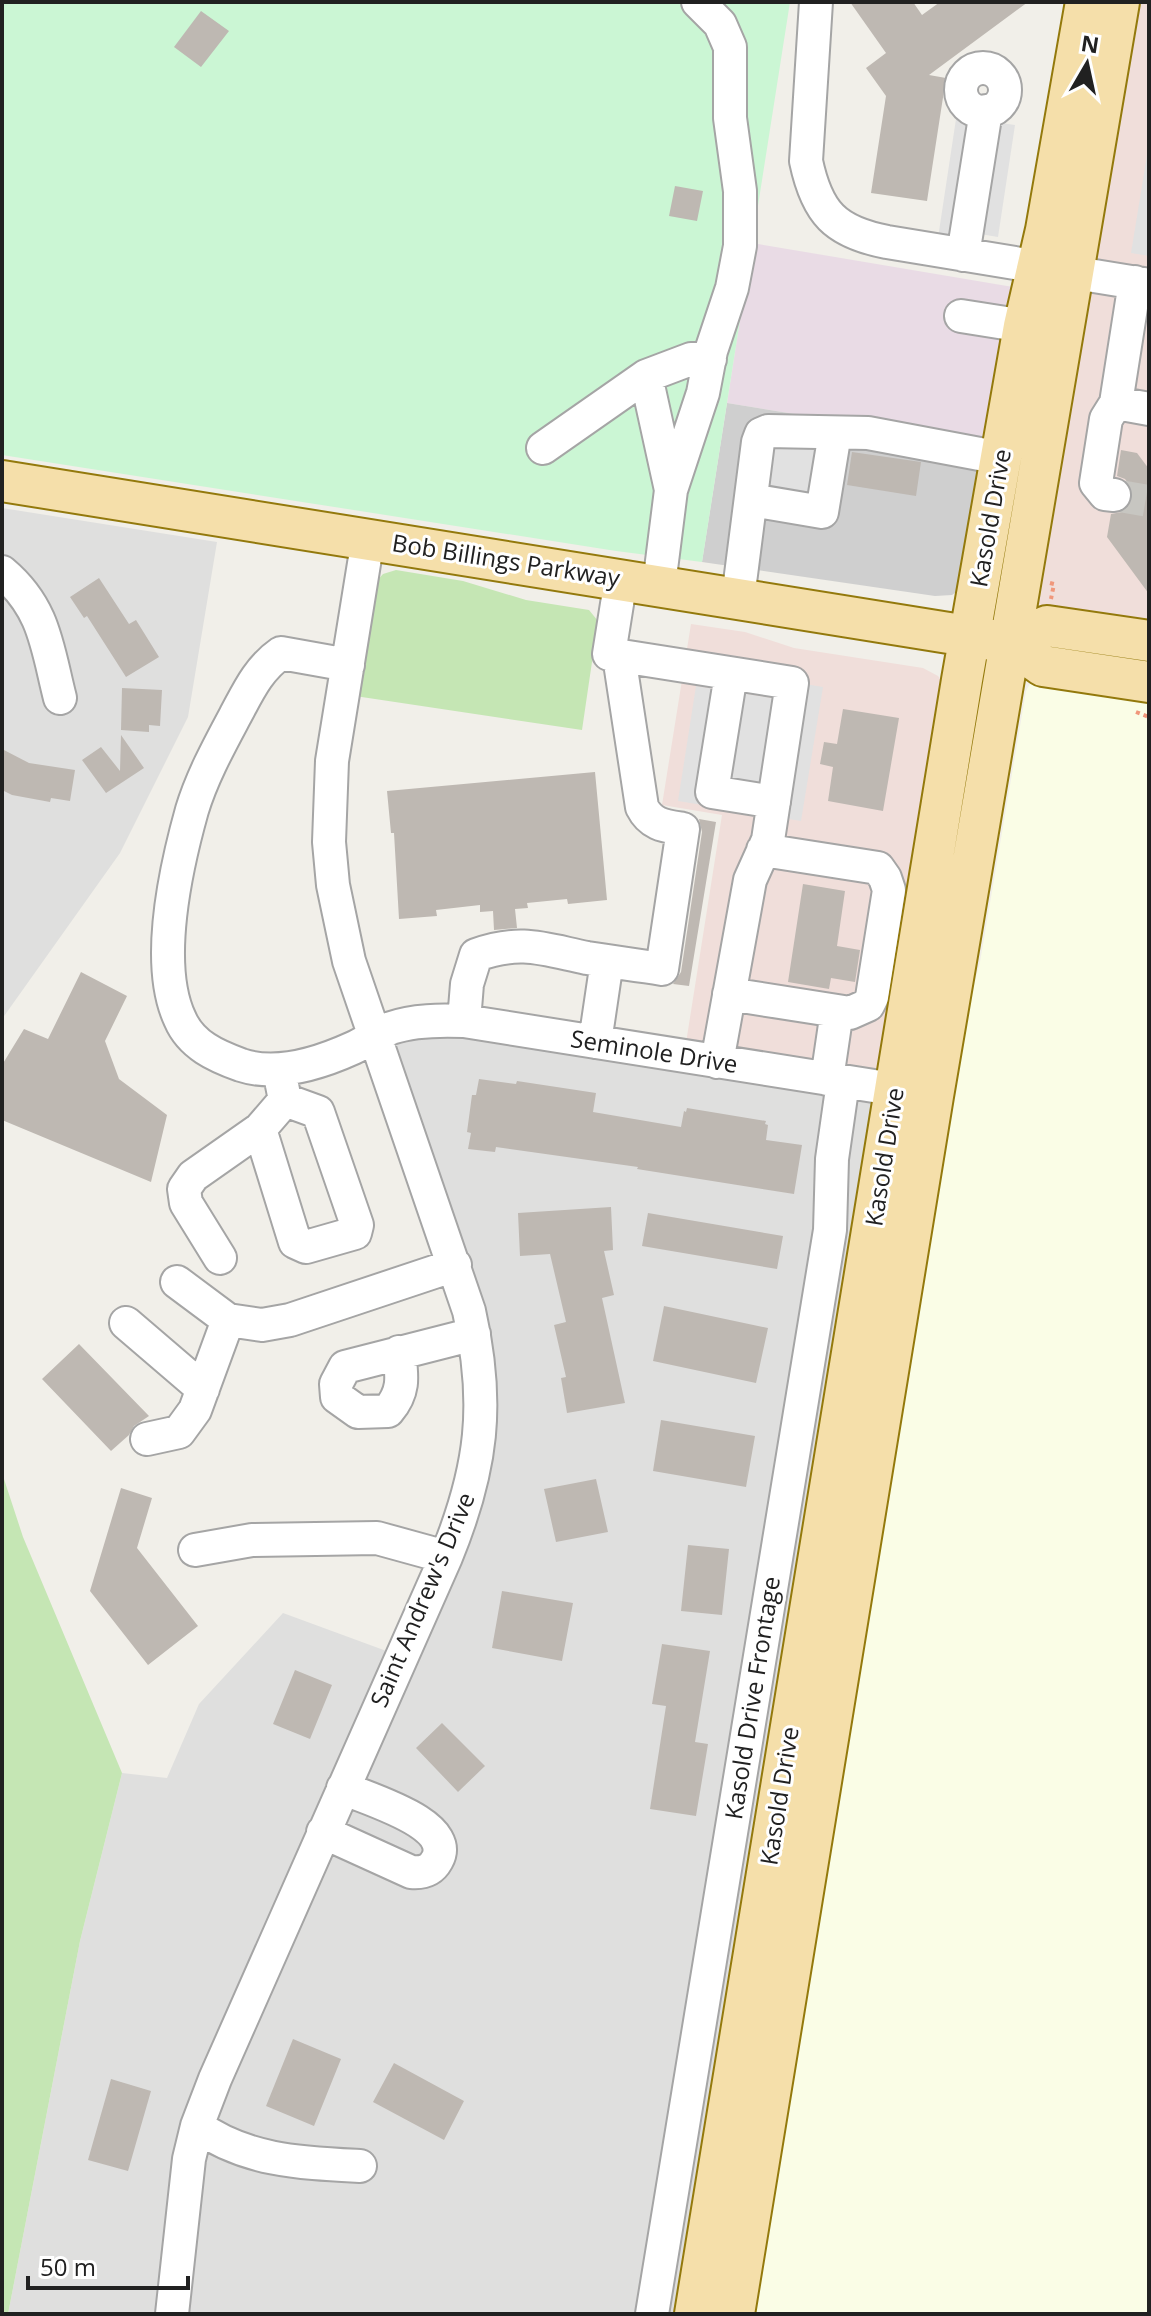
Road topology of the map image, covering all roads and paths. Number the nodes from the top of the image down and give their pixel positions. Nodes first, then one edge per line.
1 (698, 2) edge
2 (816, 2) edge
3 (1086, 2) edge
4 (1119, 2) edge
5 (986, 111) dead end
6 (963, 255) junction
7 (1055, 270) junction
8 (1142, 284) edge
9 (961, 316) dead end
10 (1024, 326) junction
11 (710, 359) junction
12 (646, 376) junction
13 (1116, 403) junction
14 (1149, 409) edge
15 (835, 433) junction
16 (543, 448) dead end
17 (1001, 458) junction
18 (2, 481) edge
19 (671, 490) junction
20 (1114, 495) dead end
21 (751, 500) junction
22 (368, 539) junction
23 (2, 572) edge
24 (640, 582) junction
25 (738, 598) junction
26 (970, 636) junction
27 (1149, 641) edge
28 (1011, 643) junction
29 (619, 656) junction
30 (348, 665) junction
31 (731, 674) junction
32 (1149, 682) edge
33 (60, 698) dead end
34 (774, 802) junction
35 (763, 850) junction
36 (607, 961) junction
37 (729, 994) junction
38 (837, 1011) junction
39 (464, 1021) junction
40 (375, 1036) junction
41 (595, 1042) junction
42 (717, 1062) junction
43 (835, 1080) junction
44 (282, 1085) junction
45 (914, 1093) junction
46 (260, 1129) junction
47 (220, 1258) dead end
48 (455, 1265) junction
49 (177, 1282) dead end
50 (228, 1320) junction
51 (126, 1323) dead end
52 (474, 1334) junction
53 (399, 1352) dead end
54 (203, 1389) junction
55 (147, 1439) dead end
56 (195, 1550) dead end
57 (446, 1557) junction
58 (343, 1788) junction
59 (323, 1832) junction
60 (197, 2126) junction
61 (360, 2166) dead end
62 (172, 2314) edge
63 (652, 2314) edge
64 (695, 2314) edge
65 (734, 2314) edge

1 - 11 street
2 - 6 street
3 - 7 main road, Kasold Drive
4 - 7 main road, Kasold Drive
5 - 6 street
6 - 7 street
7 - 8 street
7 - 10 main road, Kasold Drive
7 - 28 main road, Kasold Drive
8 - 13 street
9 - 10 street
10 - 17 main road, Kasold Drive
11 - 12 street
11 - 19 street
12 - 16 street
12 - 19 street
13 - 14 street
13 - 20 street
15 - 17 street
15 - 21 street
15 - 21 street
17 - 26 main road, Kasold Drive
18 - 22 main road, Bob Billings Parkway
19 - 24 street
21 - 25 street
22 - 24 main road, Bob Billings Parkway
22 - 30 street, Saint Andrew's Drive
23 - 33 street
24 - 25 main road, Bob Billings Parkway
24 - 29 street
25 - 26 main road, Bob Billings Parkway
26 - 28 main road, Bob Billings Parkway
26 - 45 main road, Kasold Drive
27 - 28 main road
28 - 32 main road, Bob Billings Parkway
28 - 45 main road, Kasold Drive
29 - 31 street
29 - 36 street
30 - 40 street, Saint Andrew's Drive
30 - 44 street
31 - 34 street
31 - 34 street
34 - 35 street
35 - 37 street
35 - 38 street
36 - 39 street
36 - 41 street
37 - 38 street
37 - 42 street
38 - 43 street, Kasold Drive Frontage
39 - 40 street, Seminole Drive
39 - 41 street, Seminole Drive
40 - 44 street, Seminole Drive
40 - 48 street, Saint Andrew's Drive
41 - 42 street, Seminole Drive
42 - 43 street, Seminole Drive
43 - 45 street, Seminole Drive
43 - 63 street, Kasold Drive Frontage
44 - 46 street
44 - 46 street
45 - 64 main road, Kasold Drive
45 - 65 main road, Kasold Drive
46 - 47 street
48 - 50 street
48 - 52 street, Saint Andrew's Drive
49 - 50 street
50 - 54 street
51 - 54 street
52 - 53 street
52 - 57 street, Saint Andrew's Drive
54 - 55 street
56 - 57 street
57 - 58 street, Saint Andrew's Drive
58 - 59 street, Saint Andrew's Drive
58 - 59 street
59 - 60 street, Saint Andrew's Drive
60 - 61 street
60 - 62 street, Saint Andrew's Drive

